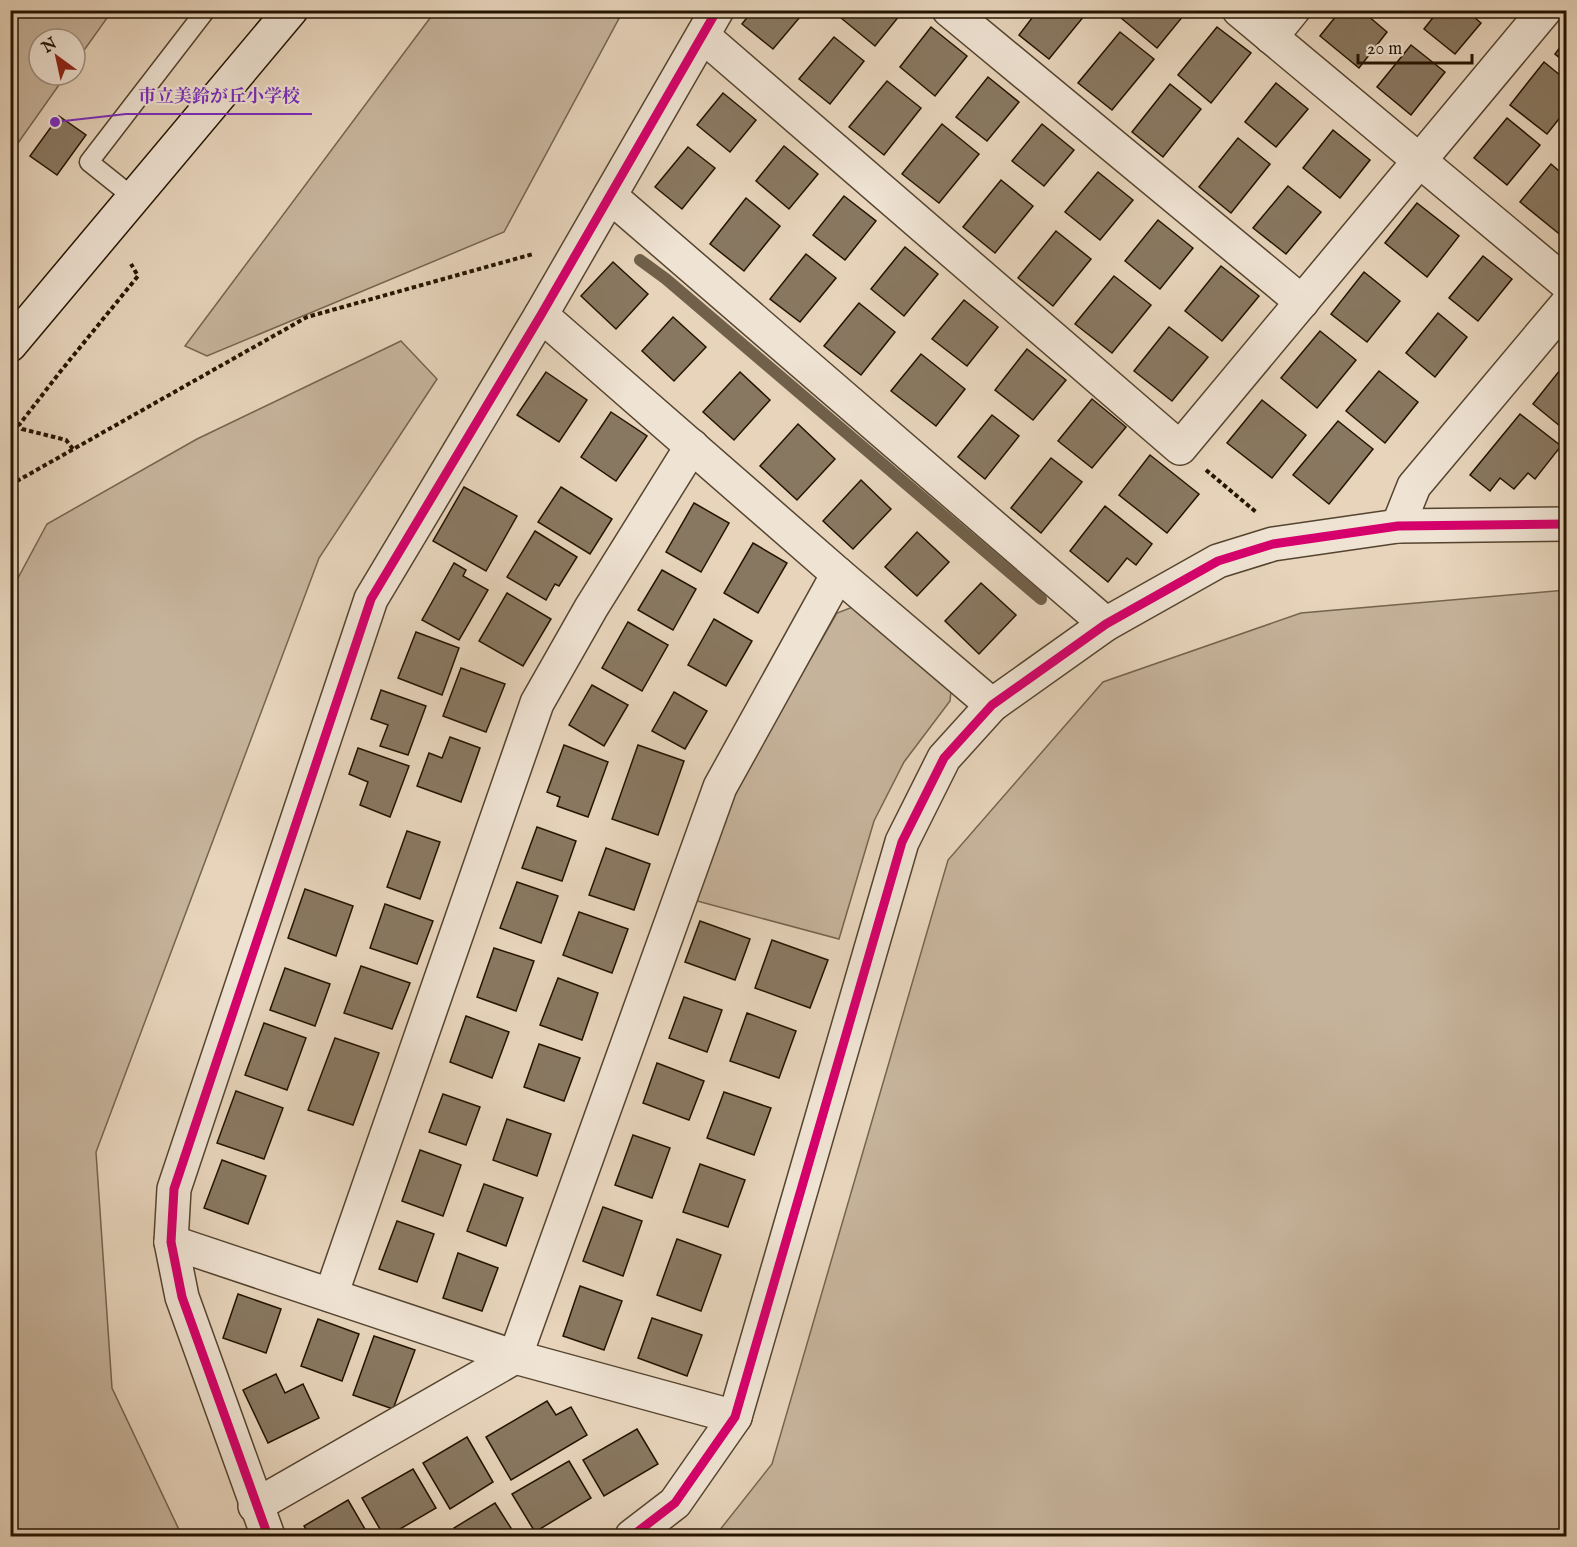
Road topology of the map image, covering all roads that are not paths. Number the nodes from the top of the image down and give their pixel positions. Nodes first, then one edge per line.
1 (206, 10) edge
2 (291, 10) edge
3 (948, 10) edge
4 (1239, 10) edge
5 (1293, 10) edge
6 (1545, 10) edge
7 (710, 23) edge
8 (1271, 38) junction
9 (1421, 162) junction
10 (610, 196) junction
11 (134, 198) junction
12 (1566, 284) edge
13 (1302, 302) junction
14 (1566, 305) edge
15 (541, 315) junction
16 (10, 345) edge
17 (692, 446) junction
18 (1566, 524) edge
19 (1398, 526) junction
20 (838, 574) junction
21 (1106, 624) junction
22 (992, 705) junction
23 (171, 1242) junction
24 (331, 1295) junction
25 (515, 1357) junction
26 (735, 1417) junction
27 (255, 1506) junction
28 (268, 1536) edge
29 (632, 1536) edge

1 - 11 lane
2 - 11 street
3 - 13 street
4 - 8 street
5 - 8 street
6 - 9 street
7 - 10 street
7 - 13 street
8 - 9 street
9 - 12 street
9 - 13 street
10 - 15 street
10 - 21 street
11 - 16 street
14 - 19 street
15 - 17 street
15 - 23 street
17 - 20 street
17 - 24 street
18 - 19 street
19 - 21 street
20 - 22 street
20 - 25 street
21 - 22 street
22 - 26 street
23 - 24 street
23 - 27 street
24 - 25 street
25 - 26 street
25 - 27 street
26 - 29 street
27 - 28 street

